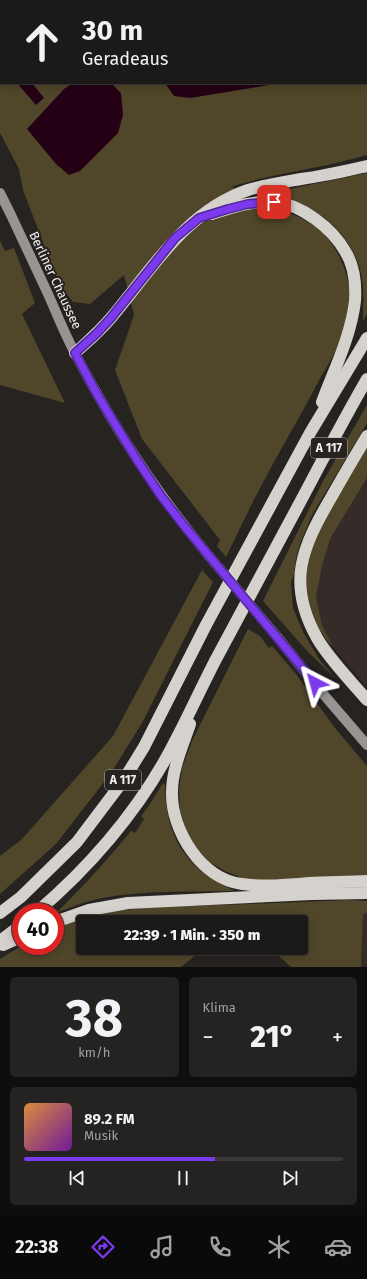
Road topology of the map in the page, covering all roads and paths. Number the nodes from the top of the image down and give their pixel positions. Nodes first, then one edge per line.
1 (367, 166) edge
2 (0, 193) edge
3 (199, 218) junction
4 (367, 338) edge
5 (75, 353) junction
6 (367, 379) edge
7 (310, 432) junction
8 (367, 436) edge
9 (206, 679) junction
10 (367, 700) edge
11 (367, 745) edge
12 (367, 882) edge
13 (367, 893) edge
14 (47, 903) edge
15 (2, 912) edge
16 (64, 919) edge
17 (12, 932) edge
18 (0, 941) edge
19 (12, 941) edge
20 (0, 946) edge

1 - 3 highway
2 - 5 street, Berliner Chaussee
3 - 5 highway
3 - 7 highway
4 - 7 highway, A 117
5 - 11 street, Berliner Chaussee, bridge
6 - 9 highway, A 117
7 - 15 highway, A 117
8 - 10 highway
9 - 12 highway
9 - 14 highway, A 117
13 - 16 highway
17 - 18 highway
19 - 20 highway

